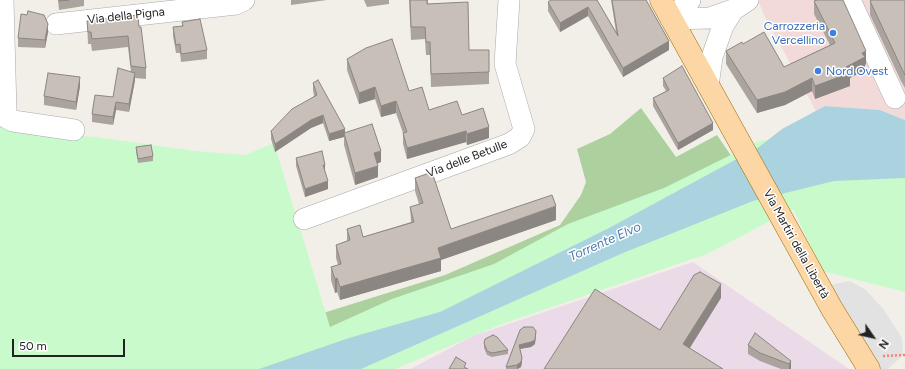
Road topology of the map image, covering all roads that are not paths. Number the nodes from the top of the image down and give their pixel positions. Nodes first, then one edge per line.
1 (3, 0) edge
2 (244, 0) edge
3 (509, 0) edge
4 (690, 0) edge
5 (850, 0) edge
6 (740, 5) edge
7 (666, 9) edge
8 (56, 24) dead end
9 (708, 86) junction
10 (895, 98) dead end
11 (74, 130) dead end
12 (304, 219) dead end
13 (869, 369) edge

1 - 11 street
2 - 8 street, Via della Pigna
3 - 12 street, Via delle Betulle
4 - 7 street
5 - 10 street
6 - 7 street
6 - 9 street
7 - 9 main road
9 - 13 main road, Via Martiri della Libertà

